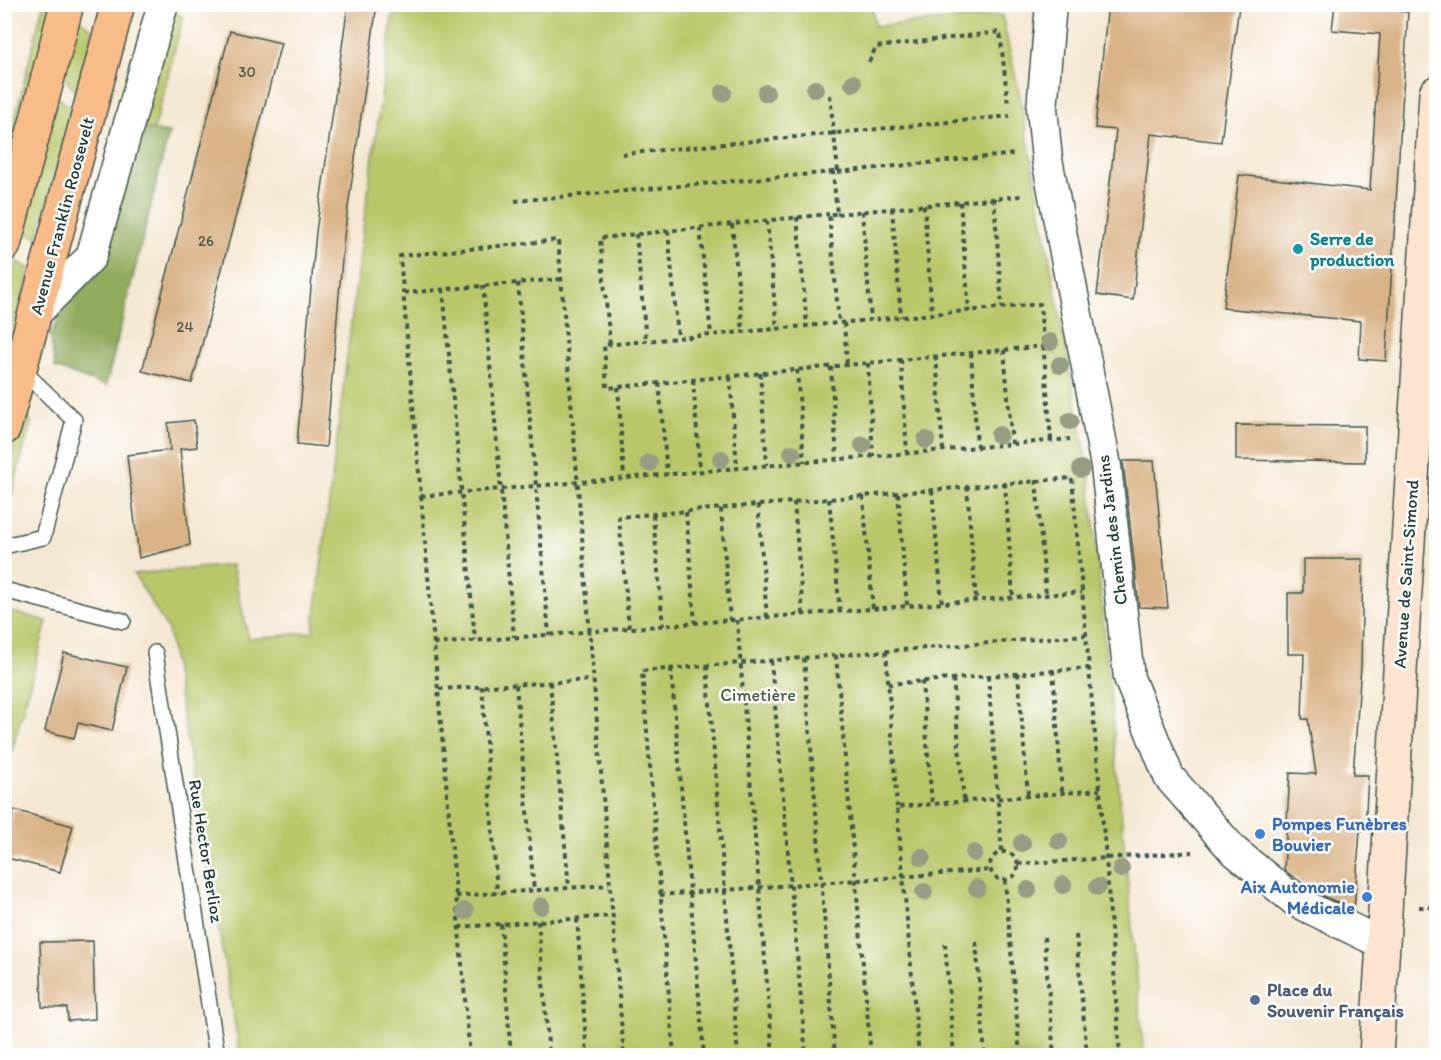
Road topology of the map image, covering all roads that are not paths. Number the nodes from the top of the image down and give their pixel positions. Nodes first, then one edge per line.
1 (67, 4) edge
2 (118, 4) edge
3 (163, 4) edge
4 (1051, 4) edge
5 (1437, 93) edge
6 (4, 245) edge
7 (36, 313) junction
8 (20, 368) junction
9 (4, 428) edge
10 (4, 546) edge
11 (4, 590) edge
12 (123, 621) dead end
13 (155, 652) dead end
14 (1383, 944) junction
15 (217, 1056) edge
16 (1376, 1056) edge

1 - 6 main road
2 - 7 main road, Avenue Franklin Roosevelt
3 - 7 street
4 - 14 street, Chemin des Jardins
5 - 14 main road, Avenue de Saint-Simond
7 - 8 main road, Avenue Franklin Roosevelt
8 - 9 main road, Avenue Franklin Roosevelt
8 - 10 lane
11 - 12 lane
13 - 15 lane, Rue Hector Berlioz
14 - 16 main road, Avenue de Saint-Simond

